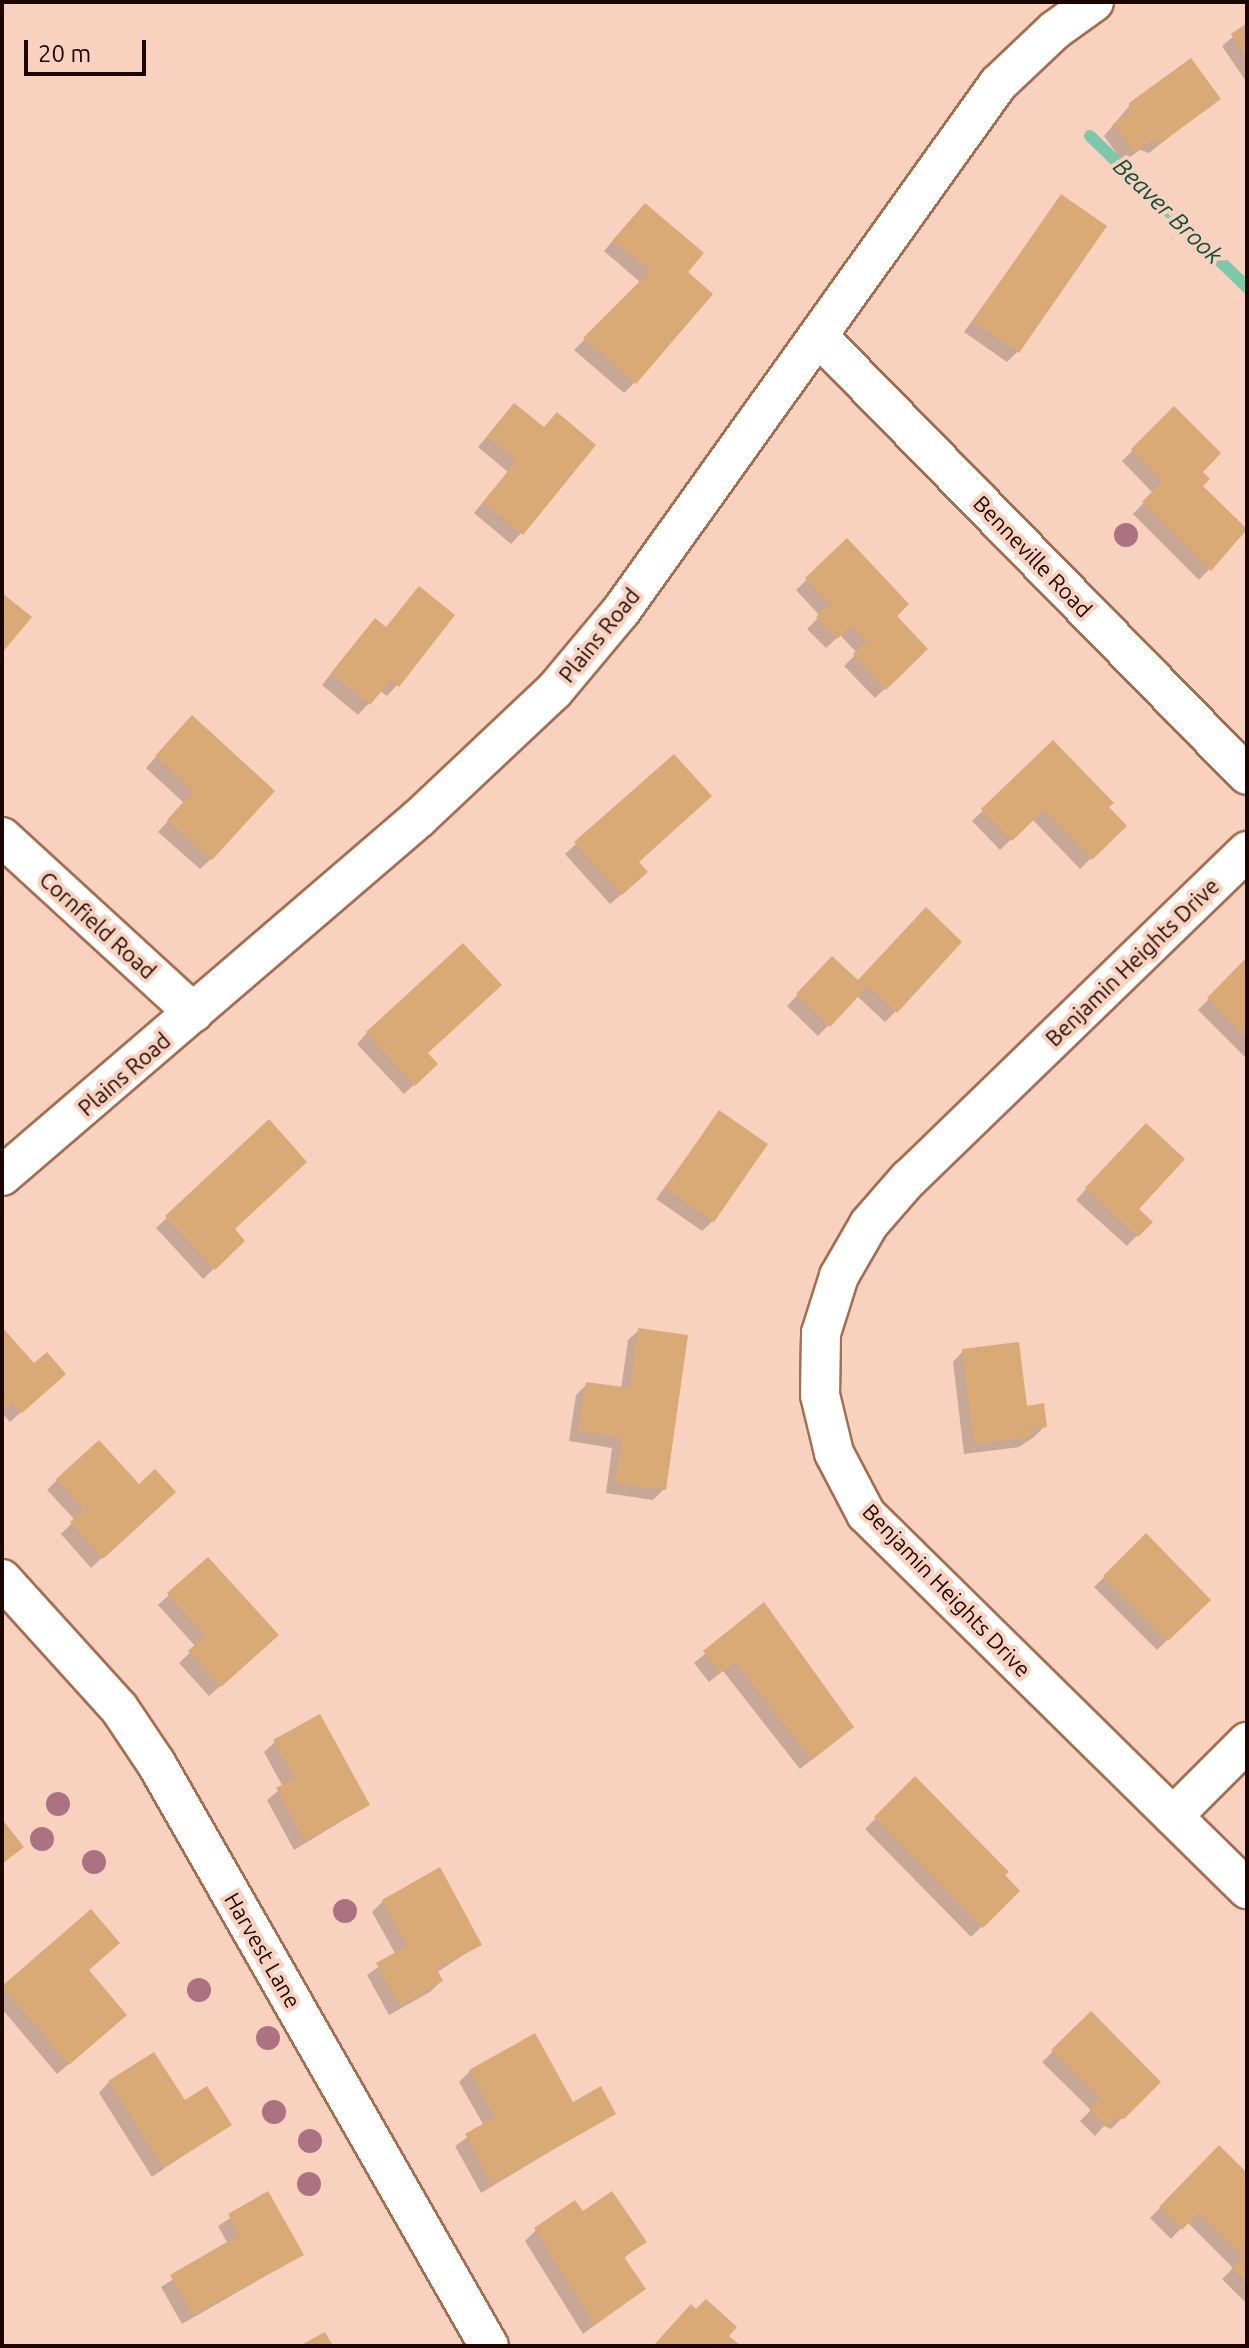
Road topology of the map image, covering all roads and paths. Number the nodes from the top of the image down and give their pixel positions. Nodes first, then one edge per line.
1 (1094, 2) edge
2 (819, 337) junction
3 (1247, 775) edge
4 (2, 837) edge
5 (1247, 851) edge
6 (194, 1013) junction
7 (2, 1176) edge
8 (2, 1579) edge
9 (1247, 1742) edge
10 (1173, 1816) junction
11 (1247, 1889) edge
12 (489, 2346) edge

1 - 2 street, Plains Road
2 - 3 street, Benneville Road
2 - 6 street, Plains Road
4 - 6 street, Cornfield Road
5 - 10 street, Benjamin Heights Drive
6 - 7 street, Plains Road
8 - 12 street, Harvest Lane
9 - 10 street
10 - 11 street, Benjamin Heights Drive

